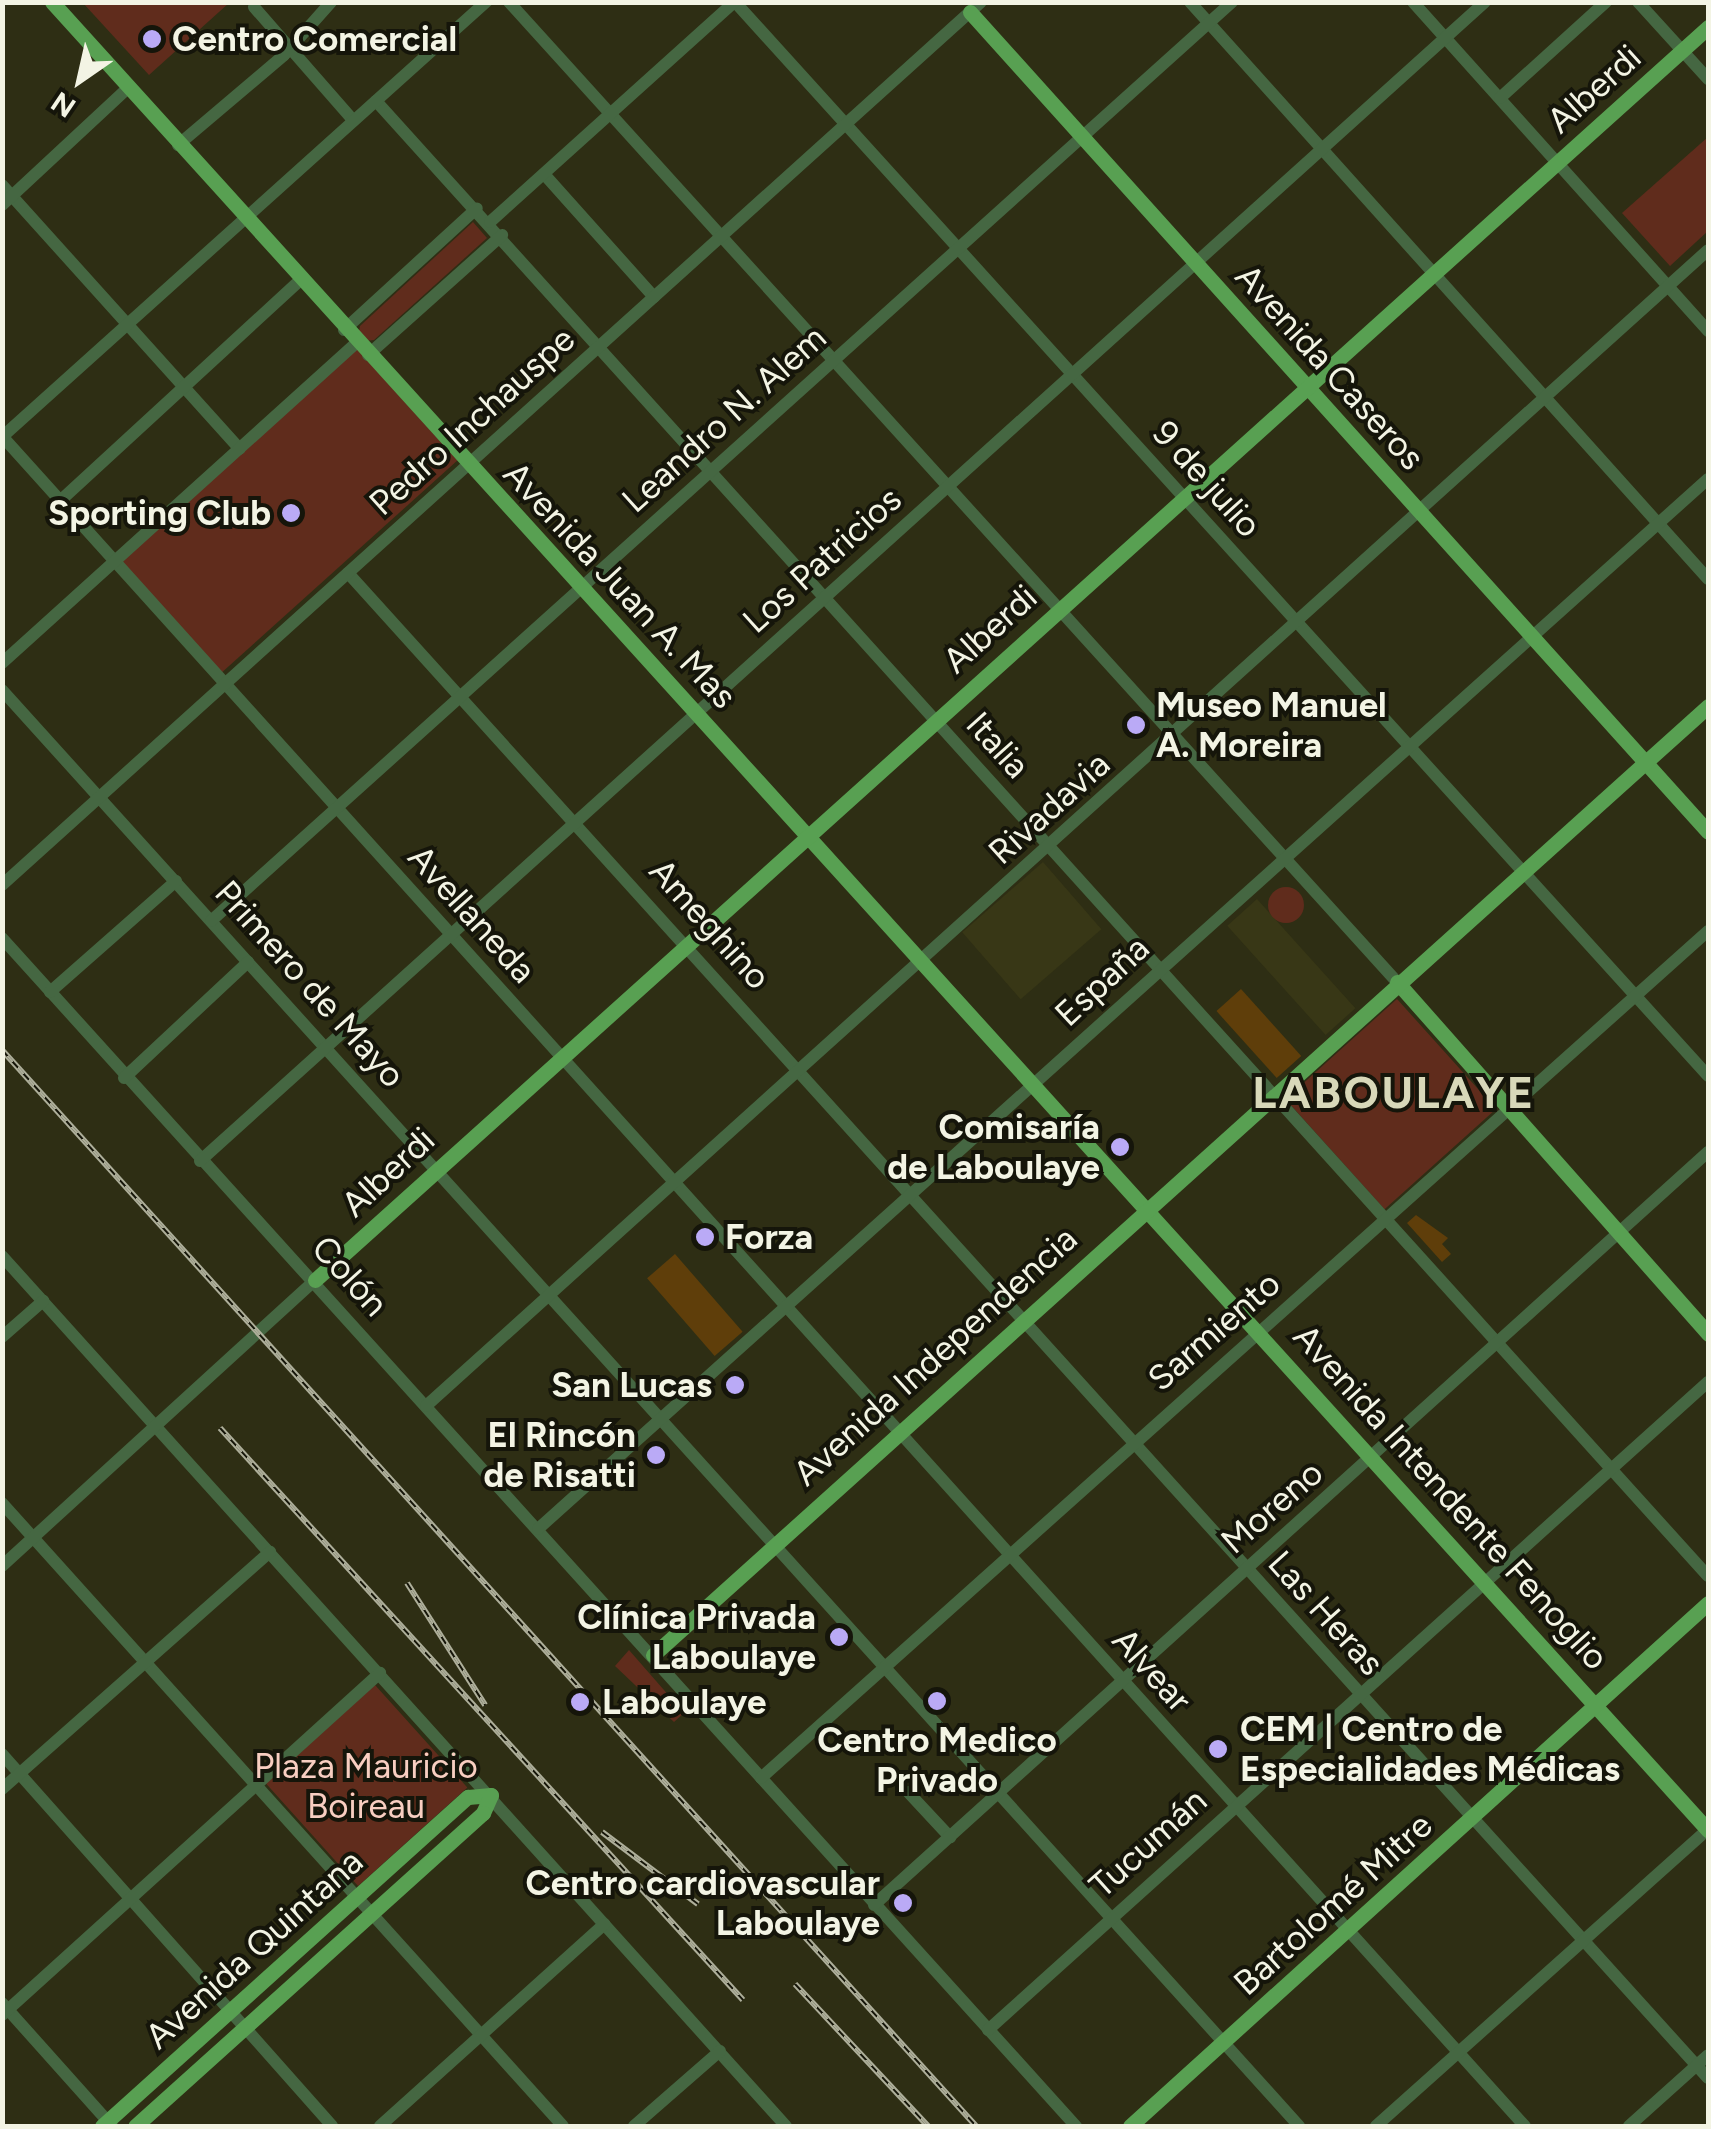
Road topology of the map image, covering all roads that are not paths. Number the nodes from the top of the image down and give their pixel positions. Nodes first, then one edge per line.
1 (52, 2) edge
2 (331, 2) edge
3 (486, 2) edge
4 (509, 2) edge
5 (734, 2) edge
6 (1190, 2) edge
7 (1232, 2) edge
8 (1413, 2) edge
9 (1485, 2) edge
10 (1606, 2) edge
11 (1638, 2) edge
12 (971, 6) edge
13 (254, 7) dead end
14 (1209, 24) junction
15 (1708, 27) edge
16 (1446, 38) junction
17 (288, 48) junction
18 (1682, 50) junction
19 (1708, 79) edge
20 (128, 88) junction
21 (1500, 98) junction
22 (376, 101) junction
23 (610, 114) junction
24 (353, 120) junction
25 (847, 123) junction
26 (1083, 136) junction
27 (178, 145) junction
28 (1323, 149) junction
29 (1556, 163) junction
30 (544, 174) junction
31 (2, 184) edge
32 (8, 200) edge
33 (477, 208) junction
34 (240, 218) junction
35 (490, 222) junction
36 (502, 236) junction
37 (721, 237) junction
38 (960, 248) junction
39 (1708, 250) edge
40 (1197, 262) junction
41 (1433, 274) junction
42 (299, 281) junction
43 (1668, 287) junction
44 (654, 298) junction
45 (127, 324) junction
46 (344, 330) junction
47 (1708, 331) edge
48 (601, 345) junction
49 (362, 349) junction
50 (834, 361) junction
51 (1073, 374) junction
52 (1306, 387) junction
53 (184, 388) junction
54 (1544, 398) junction
55 (3, 437) edge
56 (240, 448) junction
57 (468, 465) junction
58 (712, 471) junction
59 (1708, 479) edge
60 (948, 487) junction
61 (1184, 496) junction
62 (60, 501) junction
63 (1418, 510) junction
64 (1659, 523) junction
65 (115, 563) junction
66 (348, 573) junction
67 (1708, 579) edge
68 (582, 587) junction
69 (823, 599) junction
70 (1057, 610) junction
71 (1296, 624) junction
72 (1533, 637) junction
73 (2, 663) edge
74 (224, 684) junction
75 (2, 690) edge
76 (461, 696) junction
77 (1708, 706) edge
78 (698, 712) junction
79 (934, 720) junction
80 (1173, 736) junction
81 (1410, 748) junction
82 (1645, 761) junction
83 (100, 797) junction
84 (337, 808) junction
85 (576, 822) junction
86 (809, 832) junction
87 (1708, 832) edge
88 (1050, 848) junction
89 (1284, 860) junction
90 (1524, 872) junction
91 (176, 882) junction
92 (2, 885) edge
93 (211, 921) junction
94 (1708, 931) edge
95 (450, 936) junction
96 (2, 938) edge
97 (686, 942) junction
98 (248, 962) junction
99 (924, 962) junction
100 (1158, 970) junction
101 (1397, 982) junction
102 (50, 992) junction
103 (1637, 995) junction
104 (326, 1048) junction
105 (558, 1056) junction
106 (803, 1071) junction
107 (1708, 1076) edge
108 (124, 1078) junction
109 (1036, 1084) junction
110 (1270, 1096) junction
111 (1509, 1107) junction
112 (1708, 1152) edge
113 (200, 1161) junction
114 (438, 1167) junction
115 (677, 1184) junction
116 (911, 1194) junction
117 (1146, 1206) junction
118 (1382, 1221) junction
119 (1618, 1232) junction
120 (2, 1256) edge
121 (315, 1280) junction
122 (551, 1296) junction
123 (43, 1301) junction
124 (787, 1306) junction
125 (1023, 1319) junction
126 (1262, 1332) junction
127 (1708, 1334) edge
128 (2, 1337) edge
129 (1494, 1346) junction
130 (1708, 1382) edge
131 (426, 1406) junction
132 (662, 1419) junction
133 (156, 1426) junction
134 (898, 1431) junction
135 (1134, 1442) junction
136 (1374, 1458) junction
137 (1609, 1472) junction
138 (2, 1503) edge
139 (538, 1529) junction
140 (34, 1537) junction
141 (770, 1545) junction
142 (270, 1552) junction
143 (1007, 1556) junction
144 (2, 1566) edge
145 (1246, 1569) junction
146 (1708, 1576) edge
147 (1487, 1584) junction
148 (1708, 1603) edge
149 (653, 1655) junction
150 (144, 1658) junction
151 (884, 1669) junction
152 (380, 1673) junction
153 (1122, 1682) junction
154 (1360, 1696) junction
155 (1597, 1705) junction
156 (2, 1754) edge
157 (20, 1774) junction
158 (761, 1778) junction
159 (258, 1784) junction
160 (2, 1789) edge
161 (908, 1792) dead end
162 (998, 1792) junction
163 (490, 1794) junction
164 (1234, 1805) junction
165 (1474, 1819) junction
166 (1708, 1829) edge
167 (950, 1836) junction
168 (358, 1897) junction
169 (132, 1900) junction
170 (874, 1905) junction
171 (372, 1914) junction
172 (1111, 1918) junction
173 (604, 1924) junction
174 (1348, 1930) junction
175 (1585, 1939) junction
176 (5, 2009) edge
177 (230, 2009) junction
178 (246, 2026) junction
179 (988, 2030) junction
180 (480, 2036) junction
181 (1222, 2043) junction
182 (720, 2051) junction
183 (1458, 2052) junction
184 (1703, 2060) edge
185 (1708, 2078) edge
186 (107, 2125) edge
187 (135, 2126) edge
188 (332, 2126) edge
189 (380, 2126) edge
190 (563, 2126) edge
191 (634, 2126) edge
192 (786, 2126) edge
193 (1076, 2126) edge
194 (1130, 2126) edge
195 (1300, 2126) edge
196 (1376, 2126) edge
197 (1524, 2126) edge
198 (1629, 2126) edge

1 - 20 main road, Avenida Juan A. Mas
2 - 17 street
3 - 22 street
4 - 23 street
5 - 23 street
5 - 25 street, 9 de julio
6 - 14 street
7 - 14 street, Leandro N. Alem
8 - 16 street
9 - 16 street, Los Patricios
10 - 21 street
11 - 18 street
12 - 25 street, Pedro Inchauspe
12 - 26 main road, Avenida Caseros
13 - 17 street
14 - 26 street, Leandro N. Alem
14 - 28 street
15 - 18 main road, Alberdi
16 - 21 street
16 - 28 street, Los Patricios
17 - 24 street
17 - 27 street
18 - 19 street
18 - 29 main road, Alberdi
20 - 27 main road, Avenida Juan A. Mas
20 - 32 street
21 - 29 street
22 - 24 street
22 - 33 street, Italia
23 - 30 street
23 - 37 street
24 - 34 street
25 - 37 street, Pedro Inchauspe
25 - 38 street, 9 de julio
26 - 38 street, Leandro N. Alem
26 - 40 main road, Avenida Caseros
27 - 34 main road, Avenida Juan A. Mas
28 - 40 street, Los Patricios
28 - 41 street
29 - 41 main road, Alberdi
29 - 43 street
30 - 35 street
30 - 44 street
31 - 32 street
32 - 45 street
33 - 35 street, Italia
33 - 46 street
34 - 42 main road, Avenida Juan A. Mas
34 - 45 street
35 - 36 street, Italia
36 - 48 street, Italia
36 - 49 street
37 - 44 street, Pedro Inchauspe
37 - 50 street
38 - 50 street, Leandro N. Alem
38 - 51 street, 9 de julio
39 - 43 street, Rivadavia
40 - 51 street, Los Patricios
40 - 52 main road, Avenida Caseros
41 - 52 main road, Alberdi
41 - 54 street
42 - 46 main road, Avenida Juan A. Mas
42 - 53 street
43 - 47 street
43 - 54 street, Rivadavia
44 - 48 street, Pedro Inchauspe
45 - 53 street
45 - 55 street
46 - 49 main road, Avenida Juan A. Mas
48 - 57 street, Pedro Inchauspe
48 - 58 street, Italia
49 - 56 street
49 - 57 main road, Avenida Juan A. Mas
50 - 58 street, Leandro N. Alem
50 - 60 street
51 - 60 street, Los Patricios
51 - 61 street, 9 de julio
52 - 61 main road, Alberdi
52 - 63 main road, Avenida Caseros
53 - 56 street
53 - 62 street
54 - 63 street, Rivadavia
54 - 64 street
55 - 62 street, Avellaneda
56 - 65 street
57 - 66 street, Pedro Inchauspe
57 - 68 main road, Avenida Juan A. Mas
58 - 68 street, Leandro N. Alem
58 - 69 street, Italia
59 - 64 street, España
60 - 69 street, Los Patricios
60 - 70 street
61 - 70 main road, Alberdi
61 - 71 street, 9 de julio
62 - 65 street, Avellaneda
63 - 71 street, Rivadavia
63 - 72 main road, Avenida Caseros
64 - 67 street
64 - 72 street, España
65 - 73 street
65 - 74 street, Avellaneda
66 - 74 street, Pedro Inchauspe
66 - 76 street, Ameghino
68 - 76 street, Leandro N. Alem
68 - 78 main road, Avenida Juan A. Mas
69 - 78 street, Los Patricios
69 - 79 street, Italia
70 - 79 main road, Alberdi
70 - 80 street
71 - 80 street, Rivadavia
71 - 81 street, 9 de julio
72 - 81 street, España
72 - 82 main road, Avenida Caseros
74 - 83 street, Pedro Inchauspe
74 - 84 street, Avellaneda
75 - 83 street, Primero de Mayo
76 - 84 street, Leandro N. Alem
76 - 85 street, Ameghino
77 - 82 main road, Avenida Independencia
78 - 85 street, Los Patricios
78 - 86 main road, Avenida Juan A. Mas
79 - 86 main road, Alberdi
79 - 88 street, Italia
80 - 88 street, Rivadavia
80 - 89 street
81 - 89 street, España
81 - 90 street, 9 de julio
82 - 87 main road, Avenida Caseros
82 - 90 main road, Avenida Independencia
83 - 91 street, Primero de Mayo
83 - 92 street, Pedro Inchauspe
84 - 93 street, Leandro N. Alem
84 - 95 street, Avellaneda
85 - 95 street, Los Patricios
85 - 97 street, Ameghino
86 - 97 main road, Alberdi
86 - 99 main road, Avenida Juan A. Mas
88 - 99 street, Rivadavia
88 - 100 street, Italia
89 - 100 street, España
89 - 101 street
90 - 101 main road, Avenida Independencia
90 - 103 street, 9 de julio
91 - 93 street, Primero de Mayo
91 - 102 street
93 - 98 street, Primero de Mayo
94 - 103 street, Sarmiento
95 - 104 street, Los Patricios
95 - 105 street, Avellaneda
96 - 102 street, Colón
97 - 105 main road, Alberdi
97 - 106 street, Ameghino
98 - 104 street, Primero de Mayo
98 - 108 street
99 - 106 street, Rivadavia
99 - 109 main road, Avenida Juan A. Mas
100 - 109 street, España
100 - 110 street, Italia
101 - 110 main road, Avenida Independencia
101 - 111 main road
102 - 108 street, Colón
103 - 107 street, 9 de julio
103 - 111 street, Sarmiento
104 - 113 street, Los Patricios
104 - 114 street, Primero de Mayo
105 - 114 main road, Alberdi
105 - 115 street, Avellaneda
106 - 115 street, Rivadavia
106 - 116 street, Ameghino
108 - 113 street, Colón
109 - 116 street, España
109 - 117 main road, Avenida Juan A. Mas
110 - 117 main road, Avenida Independencia
110 - 118 street, Italia
111 - 118 street, Sarmiento
111 - 119 main road
112 - 119 street, Moreno
113 - 121 street, Colón
114 - 121 main road, Alberdi
114 - 122 street, Primero de Mayo
115 - 122 street, Rivadavia
115 - 124 street, Avellaneda
116 - 124 street, España
116 - 125 street, Ameghino
117 - 125 main road, Avenida Independencia
117 - 126 main road, Avenida Intendente Fenoglio
118 - 126 street, Sarmiento
118 - 129 street, Italia
119 - 127 main road
119 - 129 street, Moreno
120 - 123 street
121 - 131 street, Colón
121 - 133 street
122 - 131 street, Rivadavia
122 - 132 street, Primero de Mayo
123 - 128 street
123 - 133 street
124 - 132 street, España
124 - 134 street, Avellaneda
125 - 134 main road, Avenida Independencia
125 - 135 street, Las Heras
126 - 135 street, Sarmiento
126 - 136 main road, Avenida Intendente Fenoglio
129 - 136 street, Moreno
129 - 137 street, Italia
130 - 137 street, Tucumán
131 - 139 street, Colón
132 - 139 street, España
132 - 141 street, Primero de Mayo
133 - 140 street
133 - 142 street
134 - 141 main road, Avenida Independencia
134 - 143 street, Alvear
135 - 143 street, Sarmiento
135 - 145 street, Las Heras
136 - 145 street, Moreno
136 - 147 main road, Avenida Intendente Fenoglio
137 - 146 street, Italia
137 - 147 street, Tucumán
138 - 140 street
139 - 149 street, Colón
140 - 144 street
140 - 150 street
141 - 149 main road, Avenida Independencia
141 - 151 street, Primero de Mayo
142 - 150 street
142 - 152 street
143 - 151 street, Sarmiento
143 - 153 street, Alvear
145 - 153 street, Moreno
145 - 154 street, Las Heras
147 - 154 street, Tucumán
147 - 155 main road, Avenida Intendente Fenoglio
148 - 155 main road, Bartolomé Mitre
149 - 158 street, Colón
150 - 157 street
150 - 159 street
151 - 158 street, Sarmiento
151 - 162 street, Primero de Mayo
152 - 159 street
152 - 163 street
153 - 162 street, Moreno
153 - 164 street, Alvear
154 - 164 street, Tucumán
154 - 165 street, Las Heras
155 - 165 main road, Bartolomé Mitre
155 - 166 main road, Avenida Intendente Fenoglio
156 - 157 street
157 - 160 street
157 - 169 street
158 - 170 street, Colón
159 - 168 street
159 - 169 street
161 - 167 street
162 - 167 street, Moreno
162 - 172 street, Primero de Mayo
163 - 168 main road, Avenida Quintana
163 - 171 main road, Avenida Quintana
163 - 173 street
164 - 172 street, Tucumán
164 - 174 street, Alvear
165 - 174 main road, Bartolomé Mitre
165 - 175 street, Las Heras
166 - 175 street
167 - 170 street, Moreno
168 - 171 street
168 - 177 main road, Avenida Quintana
169 - 176 street
169 - 177 street
170 - 179 street, Colón
171 - 178 main road, Avenida Quintana
171 - 180 street
172 - 179 street, Tucumán
172 - 181 street, Primero de Mayo
173 - 180 street
173 - 182 street
174 - 181 main road, Bartolomé Mitre
174 - 183 street, Alvear
175 - 183 street
175 - 184 street, Las Heras
176 - 186 street
177 - 178 street
177 - 186 main road, Avenida Quintana
178 - 187 main road, Avenida Quintana
178 - 188 street
179 - 193 street, Colón
180 - 189 street
180 - 190 street
181 - 194 main road, Bartolomé Mitre
181 - 195 street, Primero de Mayo
182 - 191 street
182 - 192 street
183 - 196 street
183 - 197 street, Alvear
184 - 185 street, Las Heras
184 - 198 street

